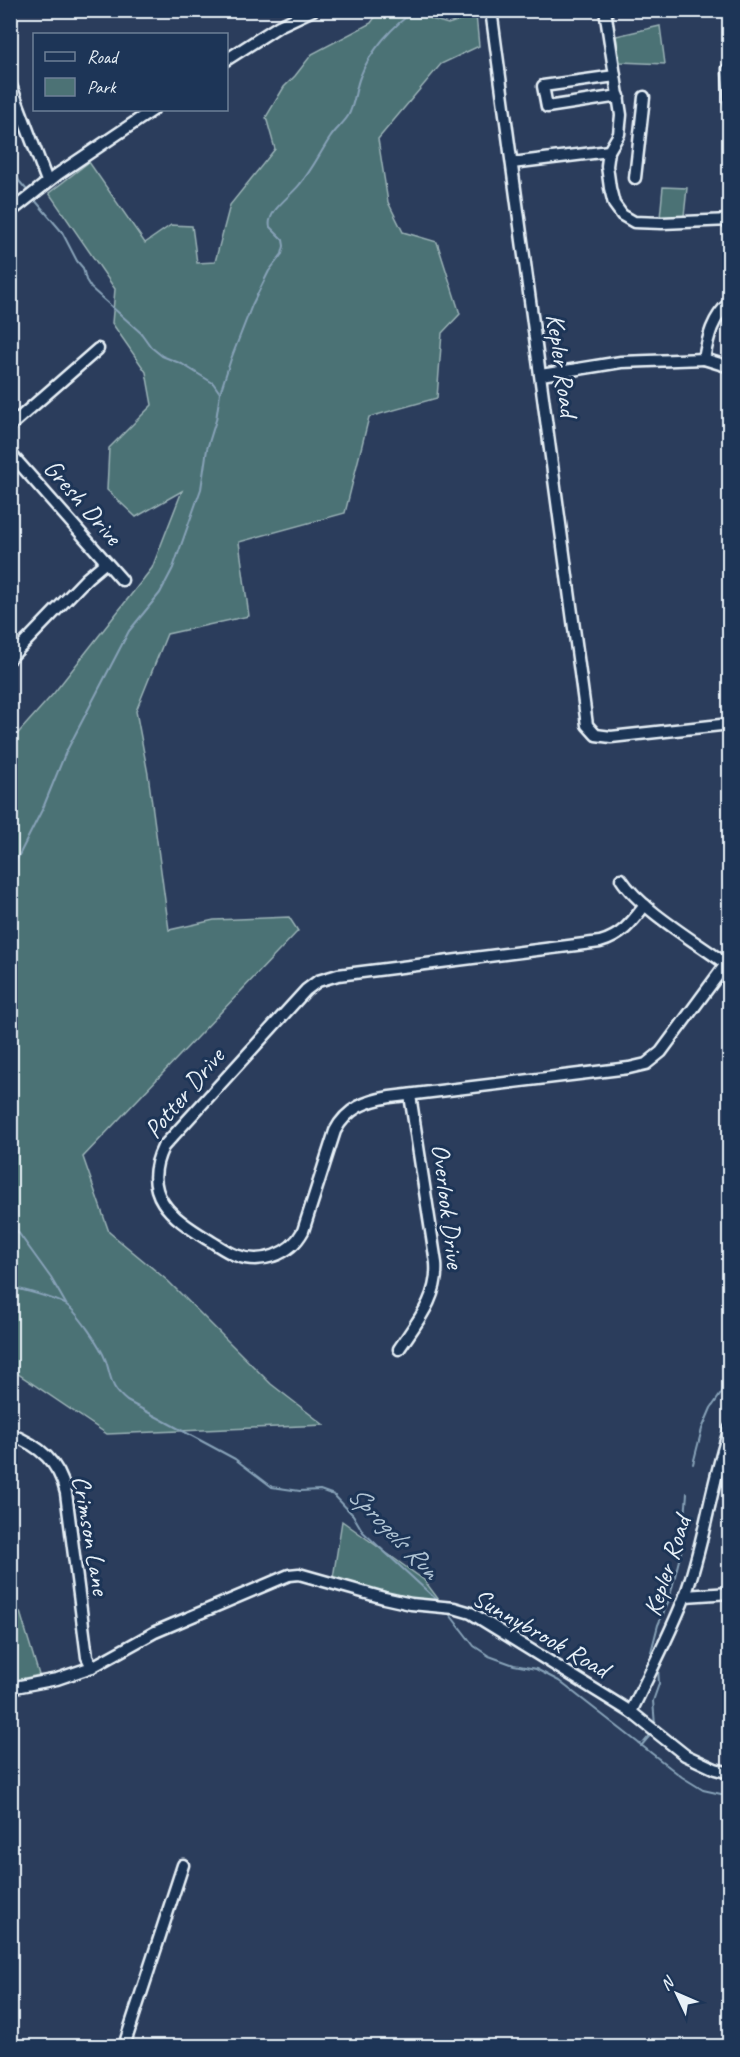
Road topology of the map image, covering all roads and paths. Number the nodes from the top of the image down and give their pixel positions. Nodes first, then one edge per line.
1 (313, 10) edge
2 (491, 10) edge
3 (604, 10) edge
4 (228, 59) edge
5 (728, 69) edge
6 (615, 76) junction
7 (10, 84) edge
8 (619, 96) junction
9 (644, 97) dead end
10 (729, 102) edge
11 (152, 111) edge
12 (619, 134) junction
13 (640, 135) junction
14 (609, 151) junction
15 (512, 163) junction
16 (635, 178) dead end
17 (47, 181) junction
18 (10, 212) edge
19 (729, 220) edge
20 (729, 302) edge
21 (98, 349) dead end
22 (704, 360) junction
23 (729, 367) edge
24 (541, 375) junction
25 (10, 426) edge
26 (10, 453) edge
27 (106, 562) junction
28 (122, 580) dead end
29 (10, 658) edge
30 (729, 724) edge
31 (621, 879) dead end
32 (645, 905) junction
33 (728, 962) edge
34 (411, 1095) junction
35 (399, 1349) dead end
36 (729, 1428) edge
37 (10, 1434) edge
38 (729, 1593) edge
39 (685, 1596) junction
40 (92, 1667) junction
41 (10, 1688) edge
42 (632, 1712) junction
43 (729, 1773) edge
44 (183, 1865) dead end
45 (124, 2046) edge

1 - 4 street
2 - 15 street, Kepler Road
3 - 6 street
5 - 10 street
6 - 8 street
6 - 8 street
7 - 17 street
8 - 12 street
9 - 13 street
11 - 17 street
12 - 13 street
12 - 14 street
13 - 16 street
14 - 15 street
14 - 19 street
15 - 24 street, Kepler Road
17 - 18 street
20 - 22 street
21 - 25 street
22 - 23 street
22 - 24 street
24 - 30 street, Kepler Road
26 - 27 street, Gresh Drive
27 - 28 street, Gresh Drive
27 - 29 street
31 - 32 street
32 - 33 street
32 - 34 street, Potter Drive
33 - 34 street, Potter Drive
34 - 35 street, Overlook Drive
36 - 39 street, Kepler Road
37 - 40 street, Crimson Lane
38 - 39 street
39 - 42 street, Kepler Road
40 - 41 street, Sunnybrook Road
40 - 42 street, Sunnybrook Road
42 - 43 street, Sunnybrook Road
44 - 45 street

